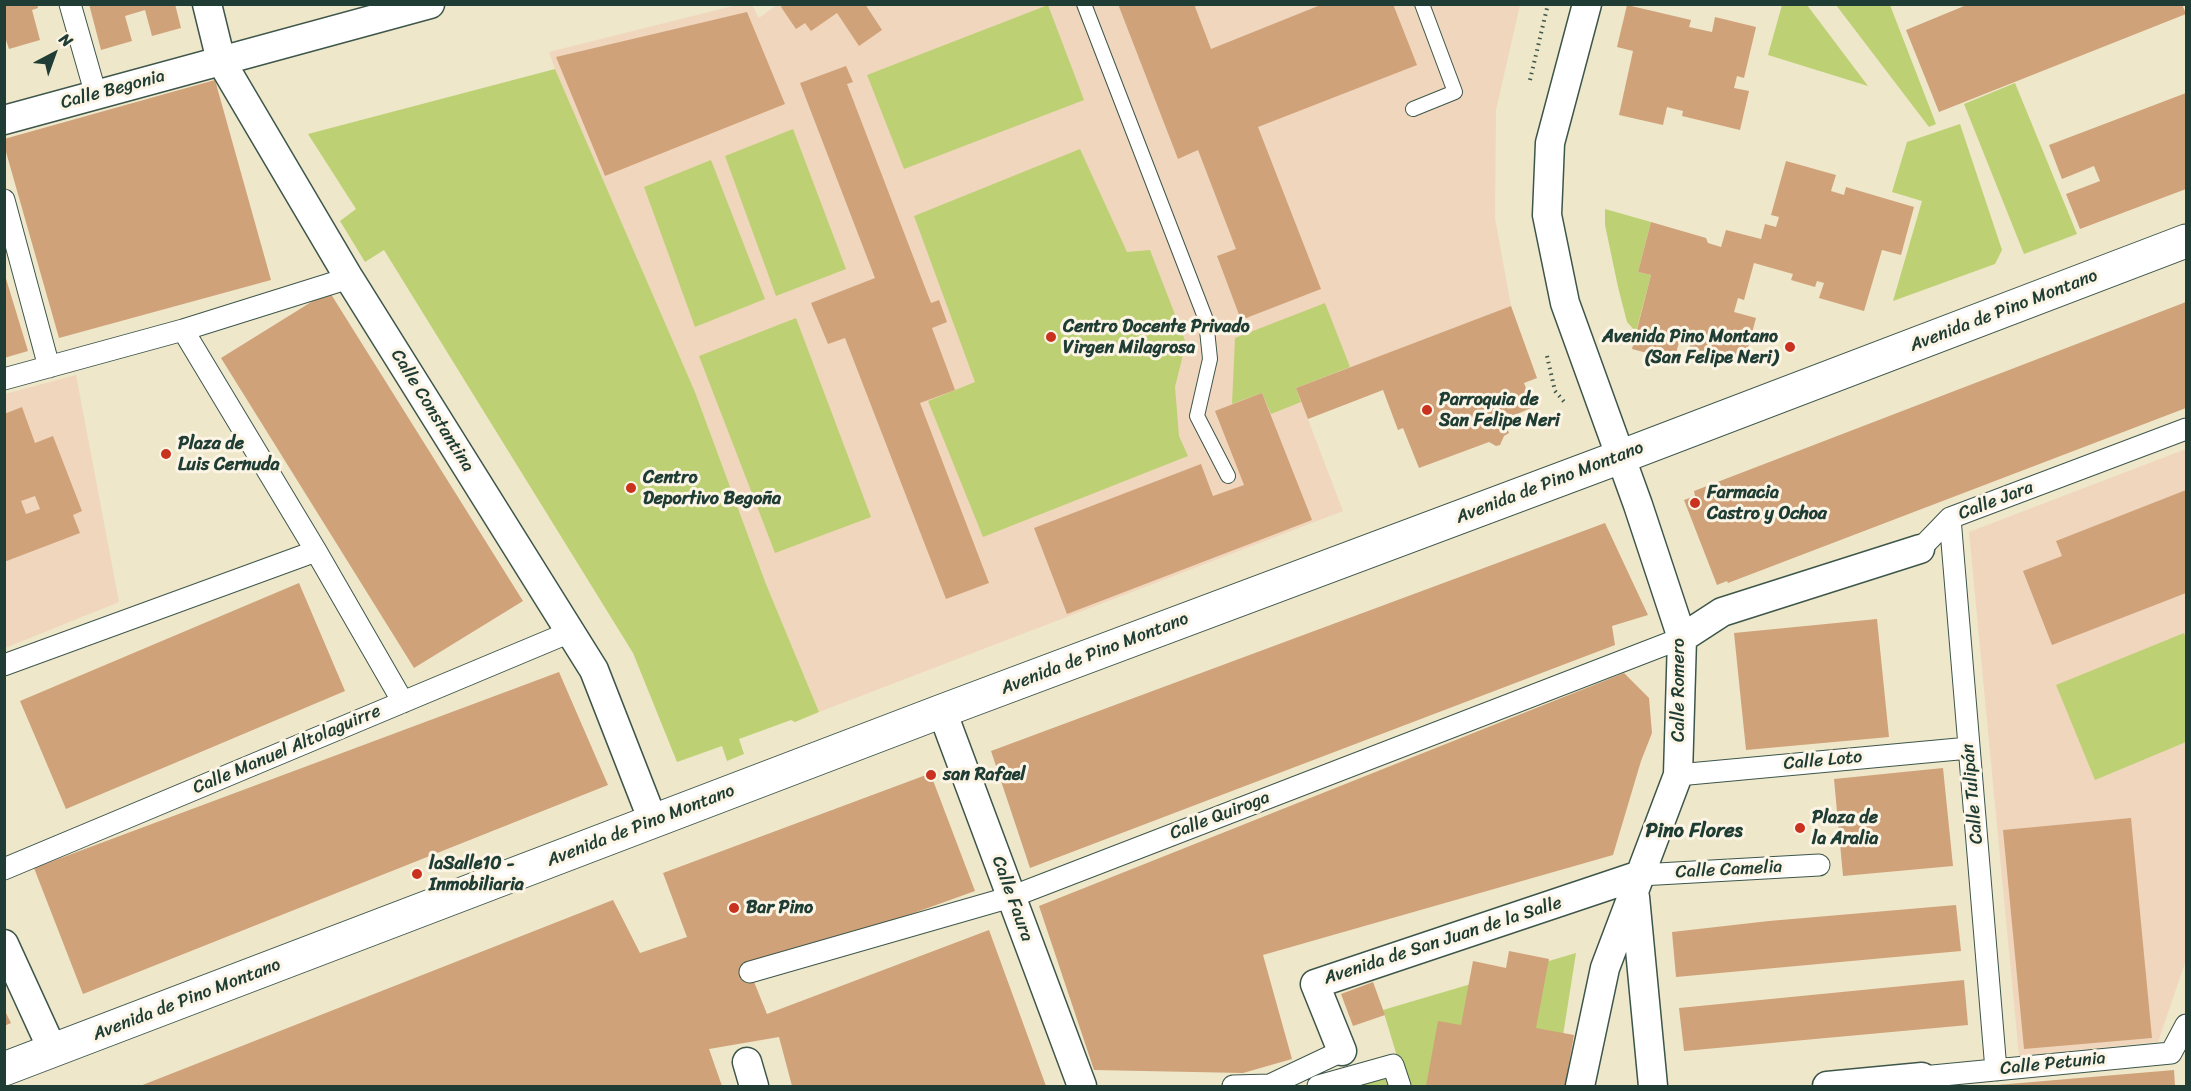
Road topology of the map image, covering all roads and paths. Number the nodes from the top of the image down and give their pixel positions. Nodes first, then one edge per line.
1 (70, 4) edge
2 (207, 4) edge
3 (430, 4) edge
4 (1084, 4) edge
5 (1422, 4) edge
6 (1587, 4) edge
7 (221, 61) junction
8 (96, 95) junction
9 (1413, 109) dead end
10 (4, 120) edge
11 (4, 200) edge
12 (2187, 241) edge
13 (349, 278) junction
14 (183, 330) junction
15 (48, 367) junction
16 (4, 379) edge
17 (2187, 429) edge
18 (1620, 457) junction
19 (1228, 476) dead end
20 (1950, 518) junction
21 (1920, 549) joint
22 (316, 551) junction
23 (570, 632) junction
24 (1682, 638) junction
25 (4, 665) edge
26 (403, 702) junction
27 (942, 711) junction
28 (1969, 748) junction
29 (1678, 775) junction
30 (653, 821) junction
31 (1819, 865) dead end
32 (4, 869) edge
33 (1637, 882) junction
34 (1011, 897) junction
35 (4, 944) edge
36 (750, 972) dead end
37 (2187, 1024) edge
38 (53, 1051) junction
39 (1342, 1051) joint
40 (4, 1070) edge
41 (1996, 1070) junction
42 (1922, 1077) joint
43 (1313, 1080) edge
44 (1082, 1086) edge
45 (1233, 1086) edge
46 (1400, 1086) edge
47 (1580, 1086) edge
48 (1653, 1086) edge
49 (1827, 1086) edge

1 - 8 street
2 - 7 street, Calle Constantina
3 - 7 street, Calle Begonia
4 - 19 lane
5 - 9 lane
6 - 18 street, Calle Romero
7 - 8 street, Calle Begonia
7 - 13 street, Calle Constantina
8 - 10 street, Calle Begonia
11 - 15 street
12 - 18 street, Avenida de Pino Montano
13 - 14 street
13 - 23 street, Calle Constantina
14 - 15 street
14 - 22 street
15 - 16 street
17 - 20 street, Calle Jara
18 - 24 street, Calle Romero
18 - 27 street, Avenida de Pino Montano
20 - 21 street, Calle Jara
20 - 28 street, Calle Tulipán
21 - 24 street, Calle Jara
22 - 25 street
22 - 26 street
23 - 26 street, Calle Manuel Altolaguirre
23 - 30 street, Calle Constantina
24 - 29 street, Calle Romero
24 - 34 street, Calle Quiroga
26 - 32 street, Calle Manuel Altolaguirre
27 - 30 street, Avenida de Pino Montano
27 - 34 street, Calle Faura
28 - 29 street, Calle Loto
28 - 41 street, Calle Tulipán
29 - 33 street, Calle Romero
30 - 38 street, Avenida de Pino Montano
31 - 33 street, Calle Camelia
33 - 39 street, Avenida de San Juan de la Salle
33 - 47 street, Calle Romero
33 - 48 street, Calle Romero
34 - 36 street, Calle Quiroga
34 - 44 street, Calle Faura
35 - 38 street
37 - 41 street, Calle Petunia
38 - 40 street, Avenida de Pino Montano
39 - 43 street
41 - 42 street, Calle Petunia
42 - 49 street, Calle Petunia
43 - 45 street
43 - 46 street

